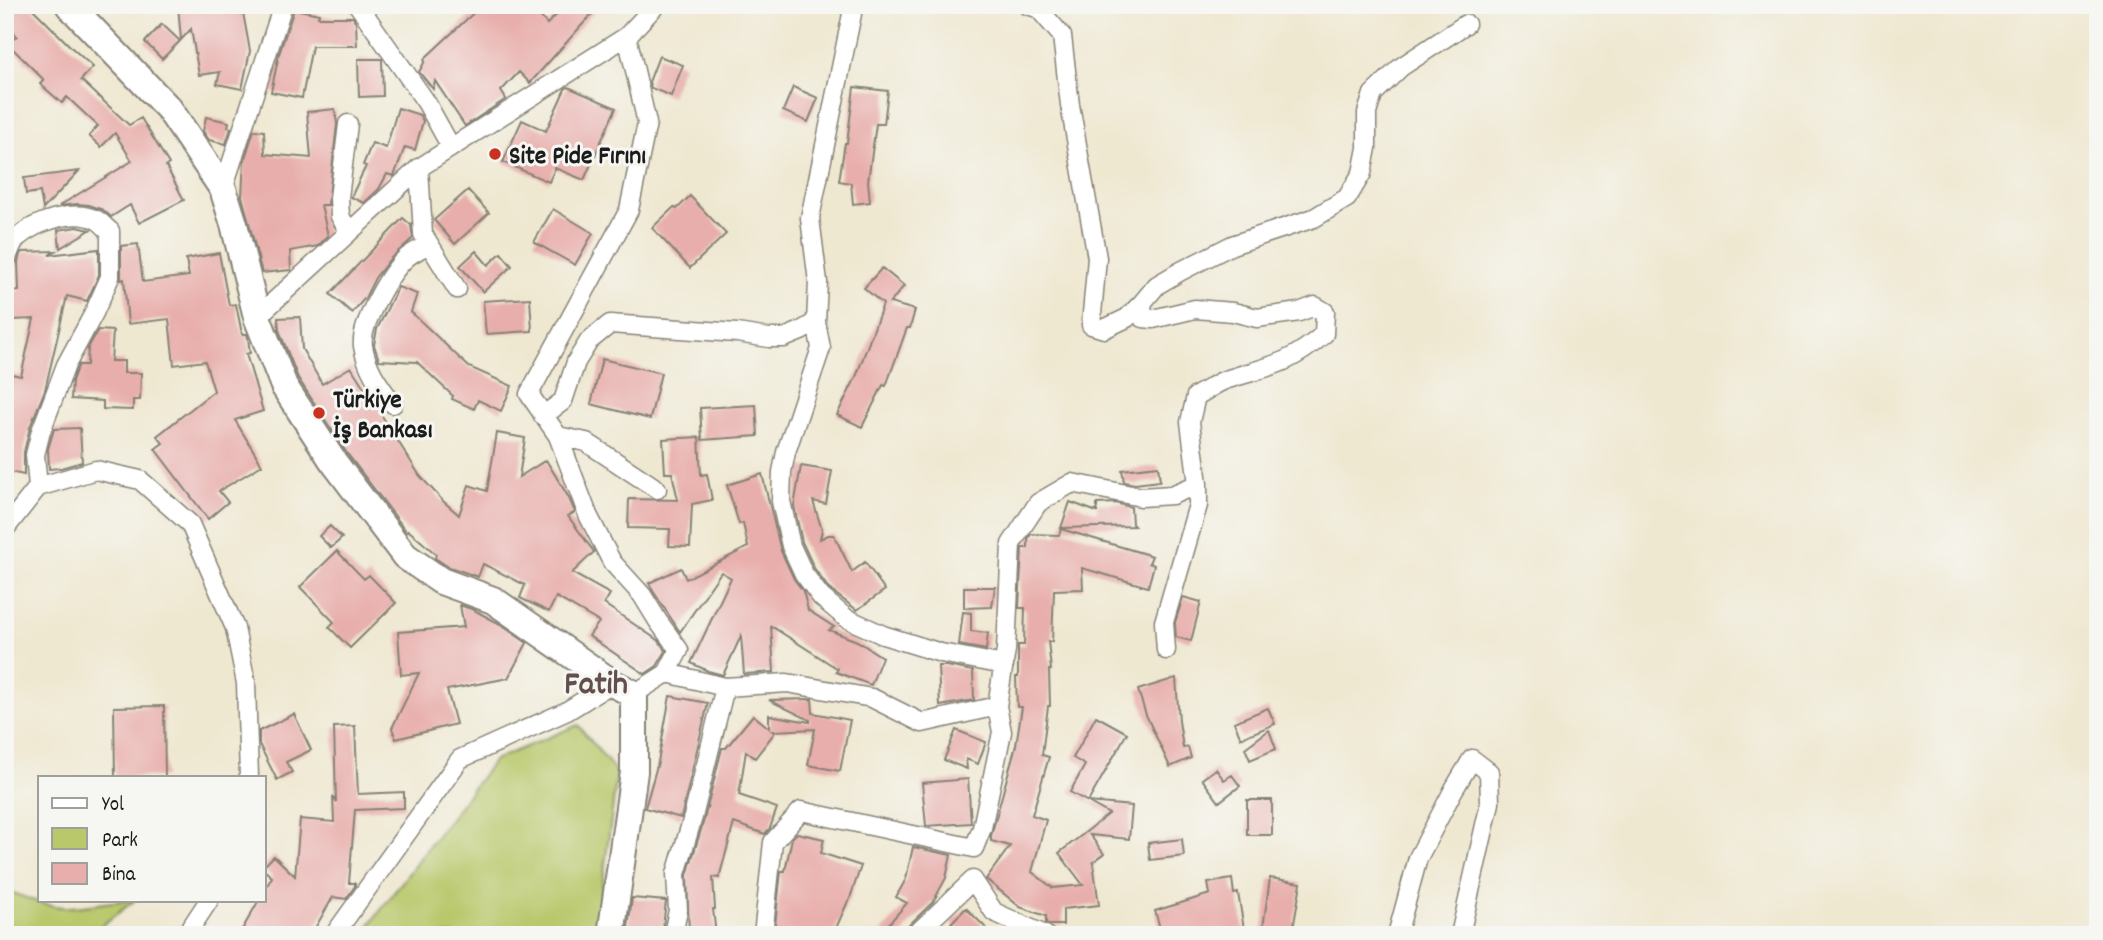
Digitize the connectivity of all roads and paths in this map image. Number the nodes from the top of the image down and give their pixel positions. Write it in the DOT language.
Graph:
graph roads {
  1 [pos="69,5"];
  2 [pos="282,5"];
  3 [pos="358,5"];
  4 [pos="656,5"];
  5 [pos="849,5"];
  6 [pos="1027,5"];
  7 [pos="1465,24"];
  8 [pos="627,36"];
  9 [pos="348,124"];
  10 [pos="452,147"];
  11 [pos="419,168"];
  12 [pos="223,189"];
  13 [pos="349,232"];
  14 [pos="428,244"];
  15 [pos="5,264"];
  16 [pos="457,289"];
  17 [pos="1142,303"];
  18 [pos="257,317"];
  19 [pos="816,322"];
  20 [pos="393,404"];
  21 [pos="543,416"];
  22 [pos="558,436"];
  23 [pos="1198,484"];
  24 [pos="38,488"];
  25 [pos="657,489"];
  26 [pos="5,529"];
  27 [pos="1166,650"];
  28 [pos="1004,665"];
  29 [pos="667,673"];
  30 [pos="725,687"];
  31 [pos="623,689"];
  32 [pos="997,706"];
  33 [pos="249,776"];
  34 [pos="974,848"];
  35 [pos="973,880"];
  36 [pos="208,902"];
  37 [pos="186,935"];
  38 [pos="334,935"];
  39 [pos="611,935"];
  40 [pos="673,935"];
  41 [pos="763,935"];
  42 [pos="915,935"];
  43 [pos="1045,935"];
  44 [pos="1397,935"];
  45 [pos="1461,935"];
  1 -- 12 [label="main road"];
  2 -- 12 [label="street"];
  3 -- 10 [label="street"];
  4 -- 8 [label="street"];
  5 -- 19 [label="street"];
  6 -- 17 [label="street"];
  7 -- 17 [label="street"];
  8 -- 10 [label="street"];
  8 -- 21 [label="street"];
  9 -- 13 [label="street"];
  10 -- 11 [label="street"];
  11 -- 13 [label="street"];
  11 -- 14 [label="street"];
  12 -- 18 [label="main road"];
  13 -- 18 [label="street"];
  14 -- 16 [label="street"];
  14 -- 20 [label="street"];
  15 -- 24 [label="street"];
  17 -- 23 [label="street"];
  18 -- 31 [label="main road"];
  19 -- 21 [label="street"];
  19 -- 28 [label="street"];
  21 -- 22 [label="street"];
  22 -- 25 [label="street"];
  22 -- 29 [label="street"];
  23 -- 27 [label="street"];
  23 -- 28 [label="street"];
  24 -- 26 [label="street"];
  24 -- 33 [label="street"];
  28 -- 32 [label="street"];
  29 -- 30 [label="street"];
  29 -- 31 [label="street"];
  30 -- 32 [label="street"];
  30 -- 40 [label="street"];
  31 -- 38 [label="street"];
  31 -- 39 [label="main road"];
  32 -- 34 [label="street"];
  34 -- 35 [label="street"];
  34 -- 41 [label="street"];
  35 -- 42 [label="street"];
  35 -- 43 [label="street"];
  36 -- 37 [label="street"];
  44 -- 45 [label="street"];
}
